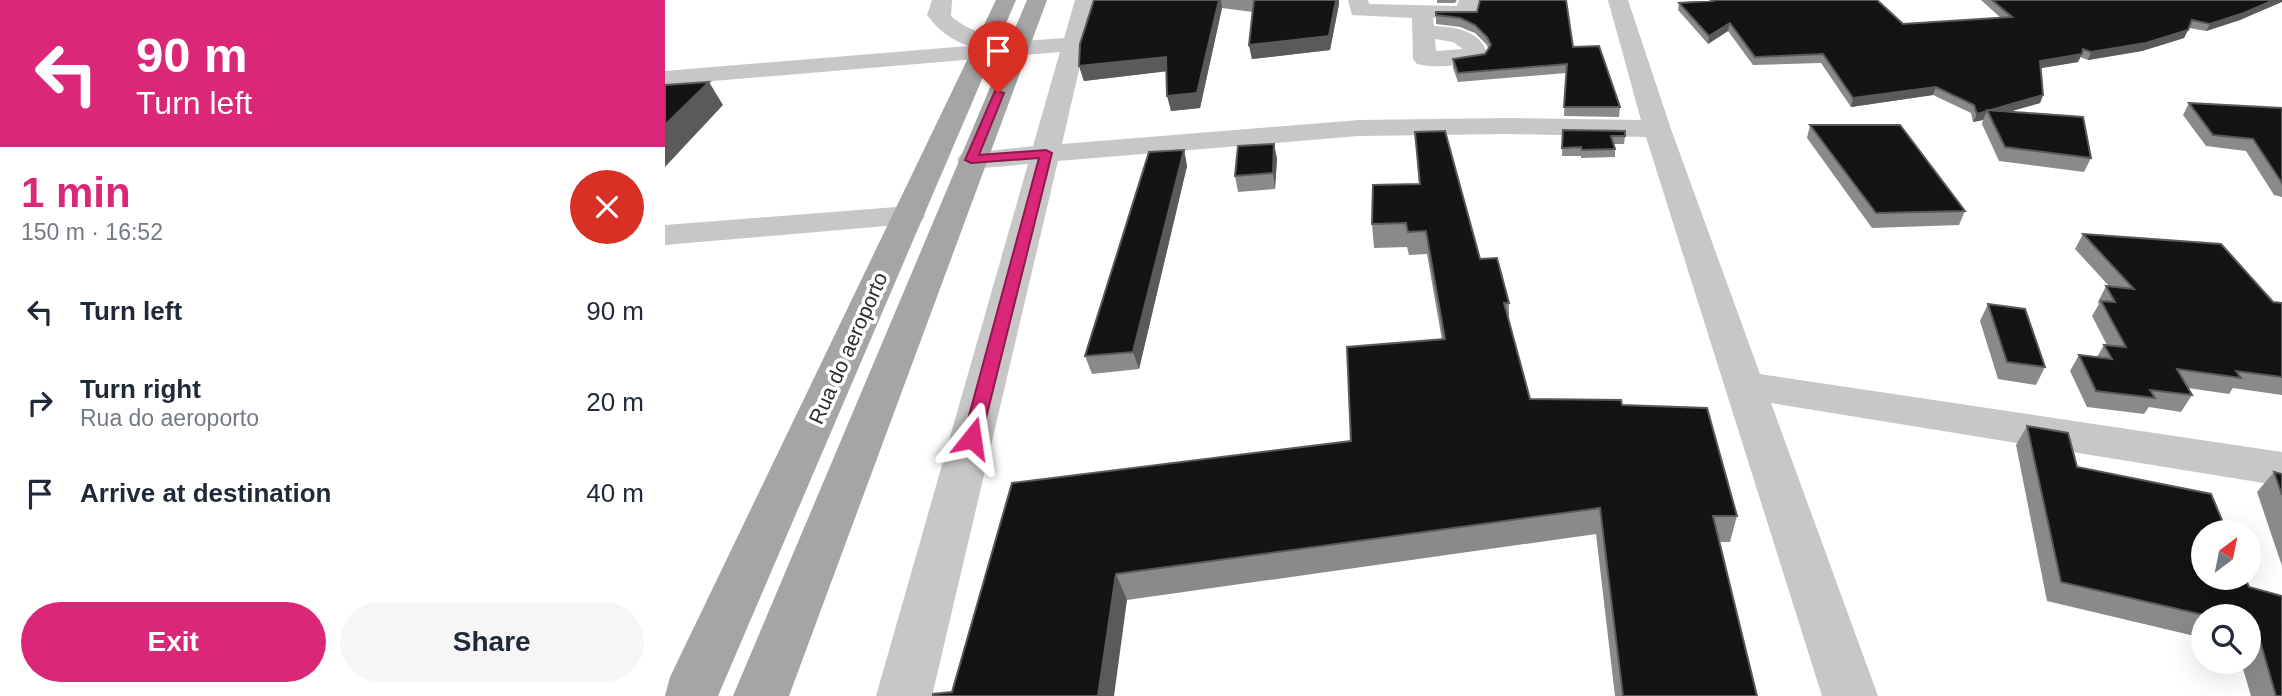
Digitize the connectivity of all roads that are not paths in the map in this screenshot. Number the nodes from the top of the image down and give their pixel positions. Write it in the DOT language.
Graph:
graph roads {
  1 [pos="942,0"];
  2 [pos="1006,0"];
  3 [pos="1037,0"];
  4 [pos="1085,0"];
  5 [pos="1358,0"];
  6 [pos="1469,0"];
  7 [pos="1618,0"];
  8 [pos="1074,44"];
  9 [pos="990,54"];
  10 [pos="665,78"];
  11 [pos="665,97"];
  12 [pos="1657,129"];
  13 [pos="1046,153"];
  14 [pos="971,160"];
  15 [pos="909,216"];
  16 [pos="665,234"];
  17 [pos="1745,385"];
  18 [pos="2282,469"];
  19 [pos="690,696"];
  20 [pos="761,696"];
  21 [pos="904,696"];
  22 [pos="1850,696"];
  1 -- 9 [label="street"];
  2 -- 9 [label="main road, Rua do aeroporto"];
  3 -- 9 [label="main road, Rua do aeroporto"];
  4 -- 8 [label="street"];
  5 -- 6 [label="street"];
  7 -- 12 [label="street"];
  8 -- 9 [label="street"];
  8 -- 13 [label="street"];
  9 -- 10 [label="street"];
  9 -- 11 [label="street"];
  9 -- 14 [label="main road, Rua do aeroporto"];
  9 -- 15 [label="main road, Rua do aeroporto"];
  12 -- 13 [label="street"];
  12 -- 17 [label="street"];
  13 -- 14 [label="street"];
  13 -- 21 [label="street"];
  14 -- 20 [label="main road, Rua do aeroporto"];
  15 -- 16 [label="street"];
  15 -- 19 [label="main road, Rua do aeroporto"];
  17 -- 18 [label="street"];
  17 -- 22 [label="street"];
}
